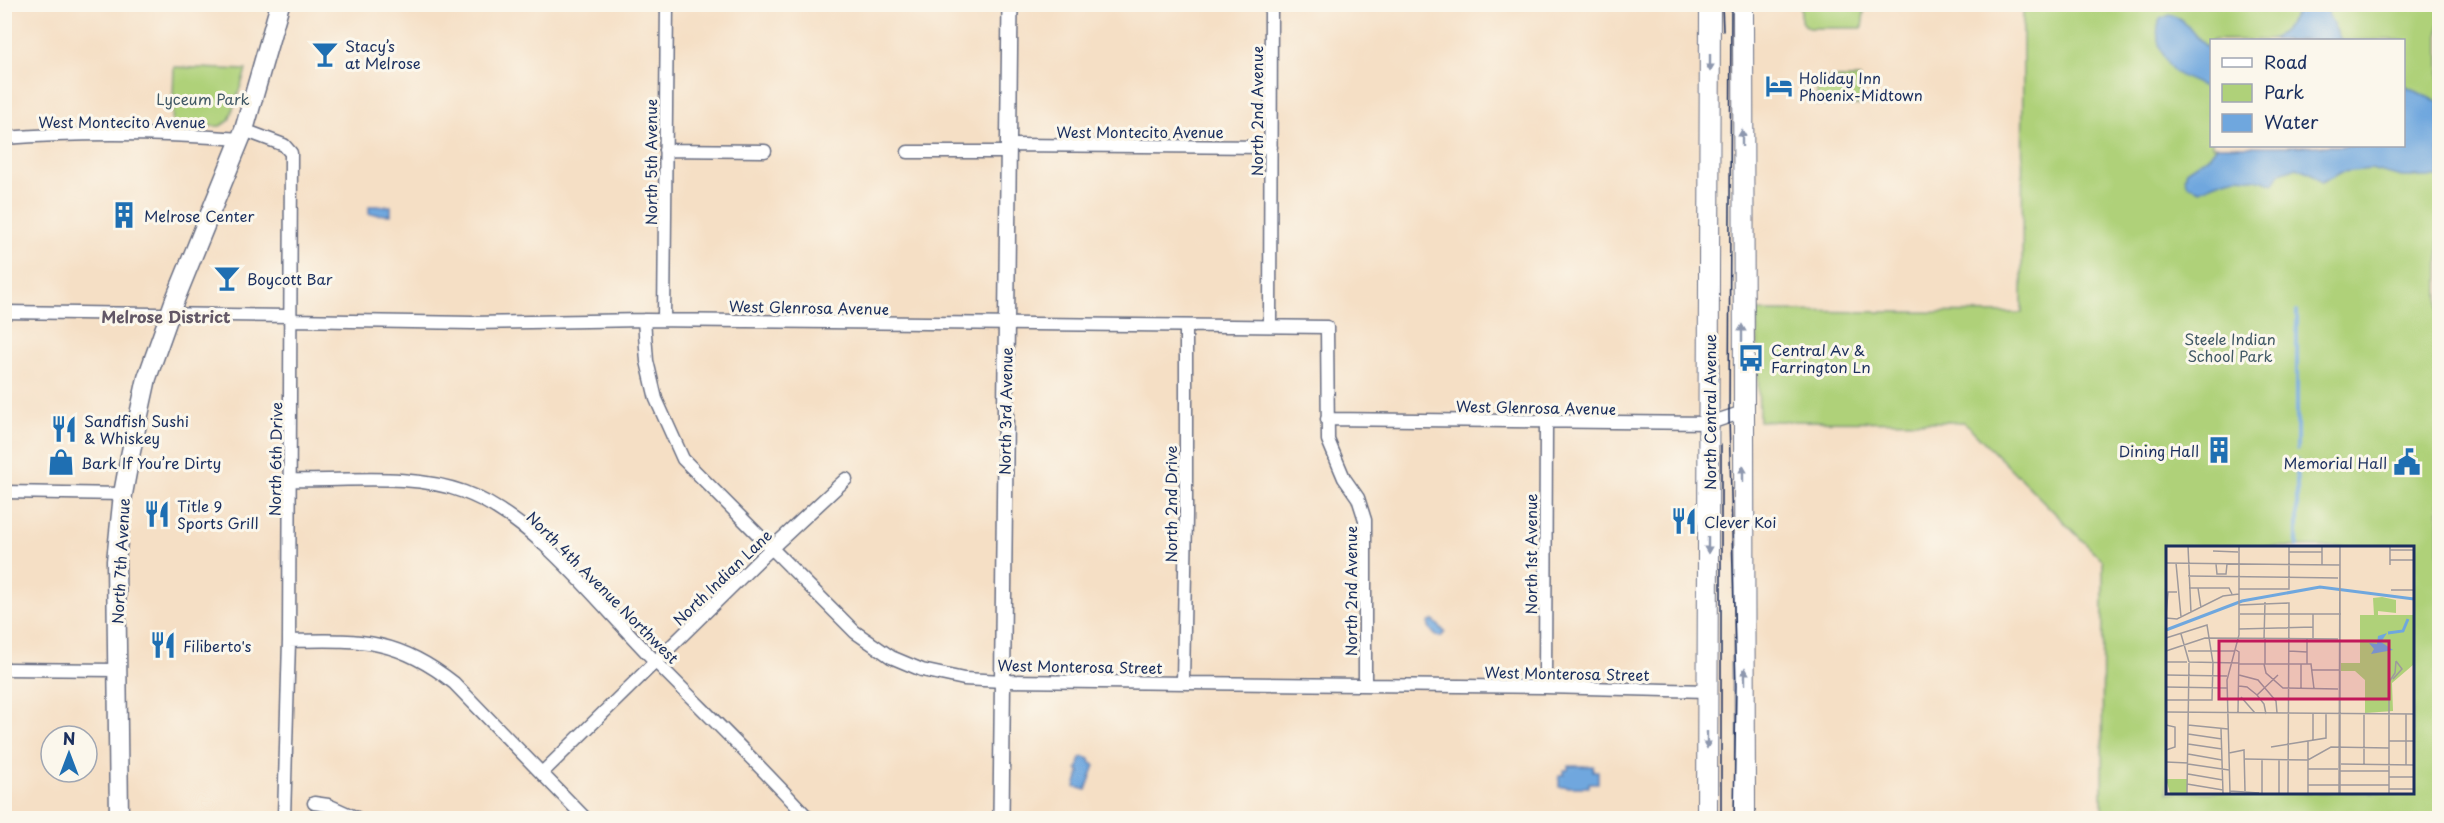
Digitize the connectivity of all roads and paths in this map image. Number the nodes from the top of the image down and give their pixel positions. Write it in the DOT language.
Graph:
graph roads {
  1 [pos="279,4"];
  2 [pos="667,4"];
  3 [pos="1010,4"];
  4 [pos="1271,4"];
  5 [pos="1710,4"];
  6 [pos="1743,4"];
  7 [pos="242,134"];
  8 [pos="4,138"];
  9 [pos="1271,147"];
  10 [pos="1009,149"];
  11 [pos="665,150"];
  12 [pos="765,151"];
  13 [pos="908,152"];
  14 [pos="4,312"];
  15 [pos="170,314"];
  16 [pos="291,318"];
  17 [pos="644,320"];
  18 [pos="664,320"];
  19 [pos="1006,325"];
  20 [pos="1186,326"];
  21 [pos="1270,326"];
  22 [pos="1327,327"];
  23 [pos="1743,412"];
  24 [pos="1327,419"];
  25 [pos="1546,421"];
  26 [pos="1710,423"];
  27 [pos="846,479"];
  28 [pos="289,480"];
  29 [pos="4,492"];
  30 [pos="123,494"];
  31 [pos="772,548"];
  32 [pos="289,641"];
  33 [pos="656,663"];
  34 [pos="4,669"];
  35 [pos="117,670"];
  36 [pos="1003,681"];
  37 [pos="1183,682"];
  38 [pos="1365,685"];
  39 [pos="1545,687"];
  40 [pos="1707,692"];
  41 [pos="542,773"];
  42 [pos="314,803"];
  43 [pos="120,819"];
  44 [pos="284,819"];
  45 [pos="357,819"];
  46 [pos="585,819"];
  47 [pos="808,819"];
  48 [pos="1002,819"];
  49 [pos="1707,819"];
  50 [pos="1745,819"];
  1 -- 7 [label="main road, North 7th Avenue"];
  2 -- 11 [label="street, North 5th Avenue"];
  3 -- 10 [label="street, North 3rd Avenue"];
  4 -- 9 [label="street, North 2nd Avenue"];
  5 -- 26 [label="main road, North Central Avenue, one-way"];
  23 -- 6 [label="main road, one-way"];
  7 -- 8 [label="street, West Montecito Avenue"];
  7 -- 15 [label="main road, North 7th Avenue"];
  7 -- 16 [label="street, North 6th Drive"];
  9 -- 10 [label="street, West Montecito Avenue"];
  9 -- 21 [label="street, North 2nd Avenue"];
  10 -- 13 [label="street, West Montecito Avenue"];
  10 -- 19 [label="street, North 3rd Avenue"];
  11 -- 12 [label="street"];
  11 -- 18 [label="street, North 5th Avenue"];
  14 -- 15 [label="street, West Glenrosa Avenue"];
  15 -- 16 [label="street, West Glenrosa Avenue"];
  15 -- 30 [label="main road, North 7th Avenue"];
  16 -- 17 [label="street, West Glenrosa Avenue"];
  16 -- 28 [label="street, North 6th Drive"];
  17 -- 18 [label="street, West Glenrosa Avenue"];
  17 -- 31 [label="street, West Monterosa Street"];
  18 -- 19 [label="street, West Glenrosa Avenue"];
  19 -- 20 [label="street, West Glenrosa Avenue"];
  19 -- 36 [label="street, North 3rd Avenue"];
  20 -- 21 [label="street, West Glenrosa Avenue"];
  20 -- 37 [label="street, North 2nd Drive"];
  21 -- 22 [label="street, West Glenrosa Avenue"];
  22 -- 24 [label="street, North 2nd Avenue"];
  23 -- 26 [label="street, West Glenrosa Avenue"];
  50 -- 23 [label="main road, one-way"];
  24 -- 25 [label="street, West Glenrosa Avenue"];
  24 -- 38 [label="street, North 2nd Avenue"];
  25 -- 26 [label="street, West Glenrosa Avenue"];
  25 -- 39 [label="street, North 1st Avenue"];
  26 -- 40 [label="main road, North Central Avenue, one-way"];
  27 -- 31 [label="street, North Indian Lane"];
  28 -- 32 [label="street, North 6th Drive"];
  28 -- 33 [label="street, North 4th Avenue Northwest"];
  29 -- 30 [label="street"];
  30 -- 35 [label="main road, North 7th Avenue"];
  31 -- 33 [label="street, North Indian Lane"];
  31 -- 36 [label="street, West Monterosa Street"];
  32 -- 41 [label="street"];
  32 -- 44 [label="street, North 6th Drive"];
  33 -- 41 [label="street, North Indian Lane"];
  33 -- 47 [label="street, North 4th Avenue Northwest"];
  34 -- 35 [label="street"];
  35 -- 43 [label="main road, North 7th Avenue"];
  36 -- 37 [label="street, West Monterosa Street"];
  36 -- 48 [label="street, North 3rd Avenue"];
  37 -- 38 [label="street, West Monterosa Street"];
  38 -- 39 [label="street, West Monterosa Street"];
  39 -- 40 [label="street, West Monterosa Street"];
  40 -- 49 [label="main road, North Central Avenue, one-way"];
  41 -- 46 [label="street"];
  42 -- 45 [label="street"];
}
